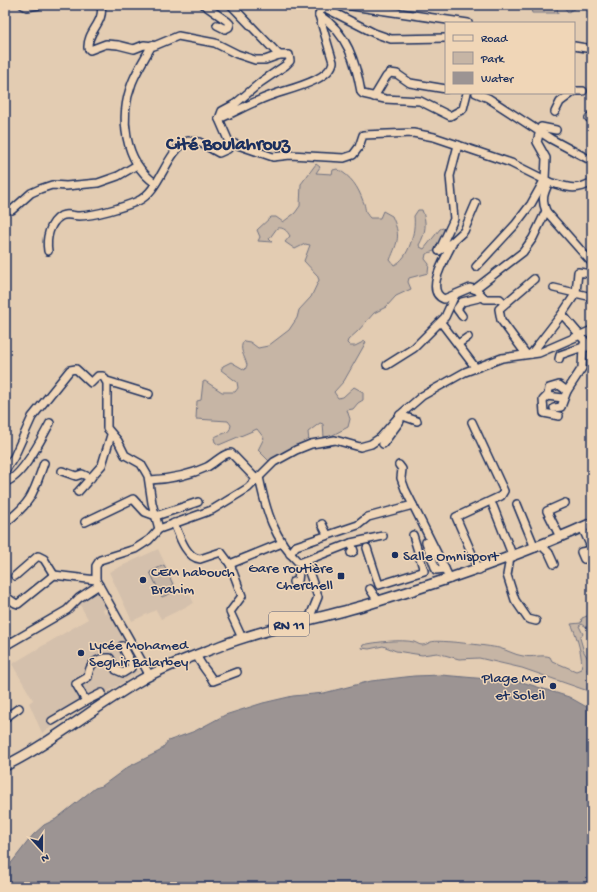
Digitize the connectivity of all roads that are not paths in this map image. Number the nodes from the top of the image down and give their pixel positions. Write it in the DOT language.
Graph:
graph roads {
  1 [pos="23,5"];
  2 [pos="39,5"];
  3 [pos="101,5"];
  4 [pos="204,5"];
  5 [pos="231,5"];
  6 [pos="347,5"];
  7 [pos="384,8"];
  8 [pos="319,15"];
  9 [pos="462,22"];
  10 [pos="217,25"];
  11 [pos="445,38"];
  12 [pos="152,45"];
  13 [pos="575,46"];
  14 [pos="592,49"];
  15 [pos="279,55"];
  16 [pos="445,89"];
  17 [pos="575,91"];
  18 [pos="583,91"];
  19 [pos="467,94"];
  20 [pos="478,94"];
  21 [pos="571,94"];
  22 [pos="374,97"];
  23 [pos="555,112"];
  24 [pos="219,119"];
  25 [pos="556,130"];
  26 [pos="540,132"];
  27 [pos="229,142"];
  28 [pos="458,145"];
  29 [pos="592,161"];
  30 [pos="137,164"];
  31 [pos="547,180"];
  32 [pos="592,182"];
  33 [pos="155,183"];
  34 [pos="476,203"];
  35 [pos="12,210"];
  36 [pos="546,211"];
  37 [pos="452,242"];
  38 [pos="48,251"];
  39 [pos="592,263"];
  40 [pos="476,267"];
  41 [pos="592,274"];
  42 [pos="534,279"];
  43 [pos="554,288"];
  44 [pos="475,289"];
  45 [pos="576,293"];
  46 [pos="455,295"];
  47 [pos="592,297"];
  48 [pos="483,298"];
  49 [pos="504,303"];
  50 [pos="562,314"];
  51 [pos="462,316"];
  52 [pos="443,325"];
  53 [pos="591,331"];
  54 [pos="468,337"];
  55 [pos="458,344"];
  56 [pos="586,344"];
  57 [pos="529,354"];
  58 [pos="559,359"];
  59 [pos="387,365"];
  60 [pos="474,367"];
  61 [pos="107,381"];
  62 [pos="149,394"];
  63 [pos="548,394"];
  64 [pos="565,394"];
  65 [pos="554,408"];
  66 [pos="400,415"];
  67 [pos="559,416"];
  68 [pos="417,421"];
  69 [pos="472,422"];
  70 [pos="50,423"];
  71 [pos="111,435"];
  72 [pos="383,444"];
  73 [pos="44,463"];
  74 [pos="399,465"];
  75 [pos="5,471"];
  76 [pos="62,471"];
  77 [pos="91,478"];
  78 [pos="258,479"];
  79 [pos="150,480"];
  80 [pos="5,482"];
  81 [pos="78,492"];
  82 [pos="198,502"];
  83 [pos="565,503"];
  84 [pos="517,504"];
  85 [pos="413,505"];
  86 [pos="493,506"];
  87 [pos="156,516"];
  88 [pos="85,522"];
  89 [pos="5,523"];
  90 [pos="174,523"];
  91 [pos="592,523"];
  92 [pos="322,524"];
  93 [pos="582,527"];
  94 [pos="159,529"];
  95 [pos="327,534"];
  96 [pos="413,535"];
  97 [pos="383,536"];
  98 [pos="560,537"];
  99 [pos="426,542"];
  100 [pos="282,543"];
  101 [pos="351,543"];
  102 [pos="538,546"];
  103 [pos="367,548"];
  104 [pos="590,550"];
  105 [pos="351,553"];
  106 [pos="290,554"];
  107 [pos="511,558"];
  108 [pos="230,564"];
  109 [pos="304,564"];
  110 [pos="554,564"];
  111 [pos="445,569"];
  112 [pos="479,570"];
  113 [pos="54,575"];
  114 [pos="15,576"];
  115 [pos="450,579"];
  116 [pos="293,582"];
  117 [pos="98,583"];
  118 [pos="379,585"];
  119 [pos="370,588"];
  120 [pos="5,596"];
  121 [pos="377,599"];
  122 [pos="309,619"];
  123 [pos="536,621"];
  124 [pos="242,638"];
  125 [pos="5,646"];
  126 [pos="122,646"];
  127 [pos="197,656"];
  128 [pos="140,660"];
  129 [pos="132,664"];
  130 [pos="237,672"];
  131 [pos="150,676"];
  132 [pos="102,693"];
  133 [pos="86,701"];
  134 [pos="19,708"];
  135 [pos="5,718"];
  136 [pos="52,721"];
  137 [pos="5,766"];
  1 -- 2 [label="street"];
  3 -- 12 [label="street"];
  4 -- 10 [label="street"];
  5 -- 15 [label="street"];
  6 -- 7 [label="street"];
  7 -- 9 [label="street"];
  8 -- 11 [label="street"];
  8 -- 22 [label="street"];
  8 -- 24 [label="street"];
  12 -- 15 [label="street"];
  12 -- 30 [label="street"];
  13 -- 14 [label="street"];
  15 -- 24 [label="street"];
  16 -- 22 [label="street"];
  17 -- 18 [label="street"];
  19 -- 22 [label="street"];
  20 -- 26 [label="street"];
  21 -- 23 [label="street"];
  24 -- 27 [label="street"];
  25 -- 26 [label="street"];
  26 -- 29 [label="street"];
  26 -- 31 [label="street"];
  27 -- 28 [label="street"];
  27 -- 33 [label="street"];
  28 -- 31 [label="street"];
  28 -- 37 [label="street"];
  30 -- 33 [label="street"];
  30 -- 35 [label="street"];
  31 -- 32 [label="street"];
  31 -- 36 [label="street"];
  31 -- 40 [label="street"];
  33 -- 38 [label="street"];
  34 -- 37 [label="street"];
  36 -- 39 [label="street"];
  36 -- 44 [label="street"];
  37 -- 46 [label="street"];
  41 -- 45 [label="street"];
  42 -- 49 [label="street"];
  43 -- 45 [label="street"];
  44 -- 46 [label="street"];
  44 -- 48 [label="street"];
  45 -- 47 [label="street"];
  45 -- 50 [label="street"];
  46 -- 59 [label="street"];
  48 -- 49 [label="street"];
  48 -- 51 [label="street"];
  49 -- 57 [label="street"];
  50 -- 56 [label="street"];
  50 -- 57 [label="street"];
  52 -- 55 [label="street"];
  53 -- 56 [label="street"];
  54 -- 55 [label="street"];
  55 -- 60 [label="street"];
  56 -- 57 [label="street"];
  56 -- 58 [label="street"];
  56 -- 64 [label="street"];
  57 -- 60 [label="street"];
  60 -- 66 [label="street"];
  61 -- 62 [label="street"];
  61 -- 71 [label="street"];
  61 -- 75 [label="street"];
  63 -- 64 [label="street"];
  63 -- 64 [label="street"];
  63 -- 67 [label="street"];
  64 -- 65 [label="street"];
  66 -- 68 [label="street"];
  66 -- 72 [label="street"];
  66 -- 78 [label="street"];
  69 -- 112 [label="street"];
  70 -- 80 [label="street"];
  71 -- 77 [label="street"];
  71 -- 79 [label="street"];
  73 -- 89 [label="street"];
  74 -- 85 [label="street"];
  76 -- 77 [label="street"];
  77 -- 81 [label="street"];
  78 -- 79 [label="street"];
  78 -- 90 [label="street"];
  78 -- 100 [label="street"];
  79 -- 87 [label="street"];
  82 -- 87 [label="street"];
  83 -- 98 [label="street"];
  84 -- 102 [label="street"];
  85 -- 95 [label="street"];
  85 -- 111 [label="street"];
  86 -- 107 [label="street"];
  87 -- 88 [label="street"];
  87 -- 94 [label="street"];
  90 -- 94 [label="street"];
  90 -- 108 [label="street"];
  91 -- 93 [label="main road, RN 11"];
  92 -- 95 [label="street"];
  93 -- 98 [label="main road, RN 11"];
  93 -- 104 [label="street"];
  94 -- 117 [label="street"];
  95 -- 106 [label="street"];
  96 -- 118 [label="street"];
  97 -- 101 [label="street"];
  98 -- 102 [label="main road, RN 11"];
  99 -- 111 [label="street"];
  100 -- 106 [label="street"];
  100 -- 108 [label="street"];
  101 -- 105 [label="street"];
  101 -- 109 [label="street"];
  102 -- 107 [label="main road, RN 11"];
  102 -- 110 [label="street"];
  103 -- 118 [label="street"];
  106 -- 109 [label="street"];
  107 -- 112 [label="main road, RN 11"];
  107 -- 123 [label="street"];
  108 -- 124 [label="street"];
  109 -- 116 [label="street"];
  109 -- 122 [label="street"];
  111 -- 115 [label="street"];
  112 -- 115 [label="main road, RN 11"];
  113 -- 114 [label="street"];
  113 -- 117 [label="street"];
  113 -- 120 [label="street"];
  115 -- 121 [label="main road, RN 11"];
  117 -- 125 [label="street"];
  117 -- 128 [label="street"];
  118 -- 121 [label="street"];
  119 -- 121 [label="street"];
  121 -- 122 [label="main road, RN 11"];
  122 -- 124 [label="main road, RN 11"];
  124 -- 127 [label="main road, RN 11"];
  126 -- 129 [label="street"];
  127 -- 130 [label="street"];
  127 -- 131 [label="main road, RN 11"];
  128 -- 129 [label="street"];
  128 -- 131 [label="street"];
  129 -- 133 [label="street"];
  131 -- 137 [label="main road, RN 11"];
  132 -- 133 [label="street"];
  133 -- 136 [label="street"];
  134 -- 135 [label="street"];
}
